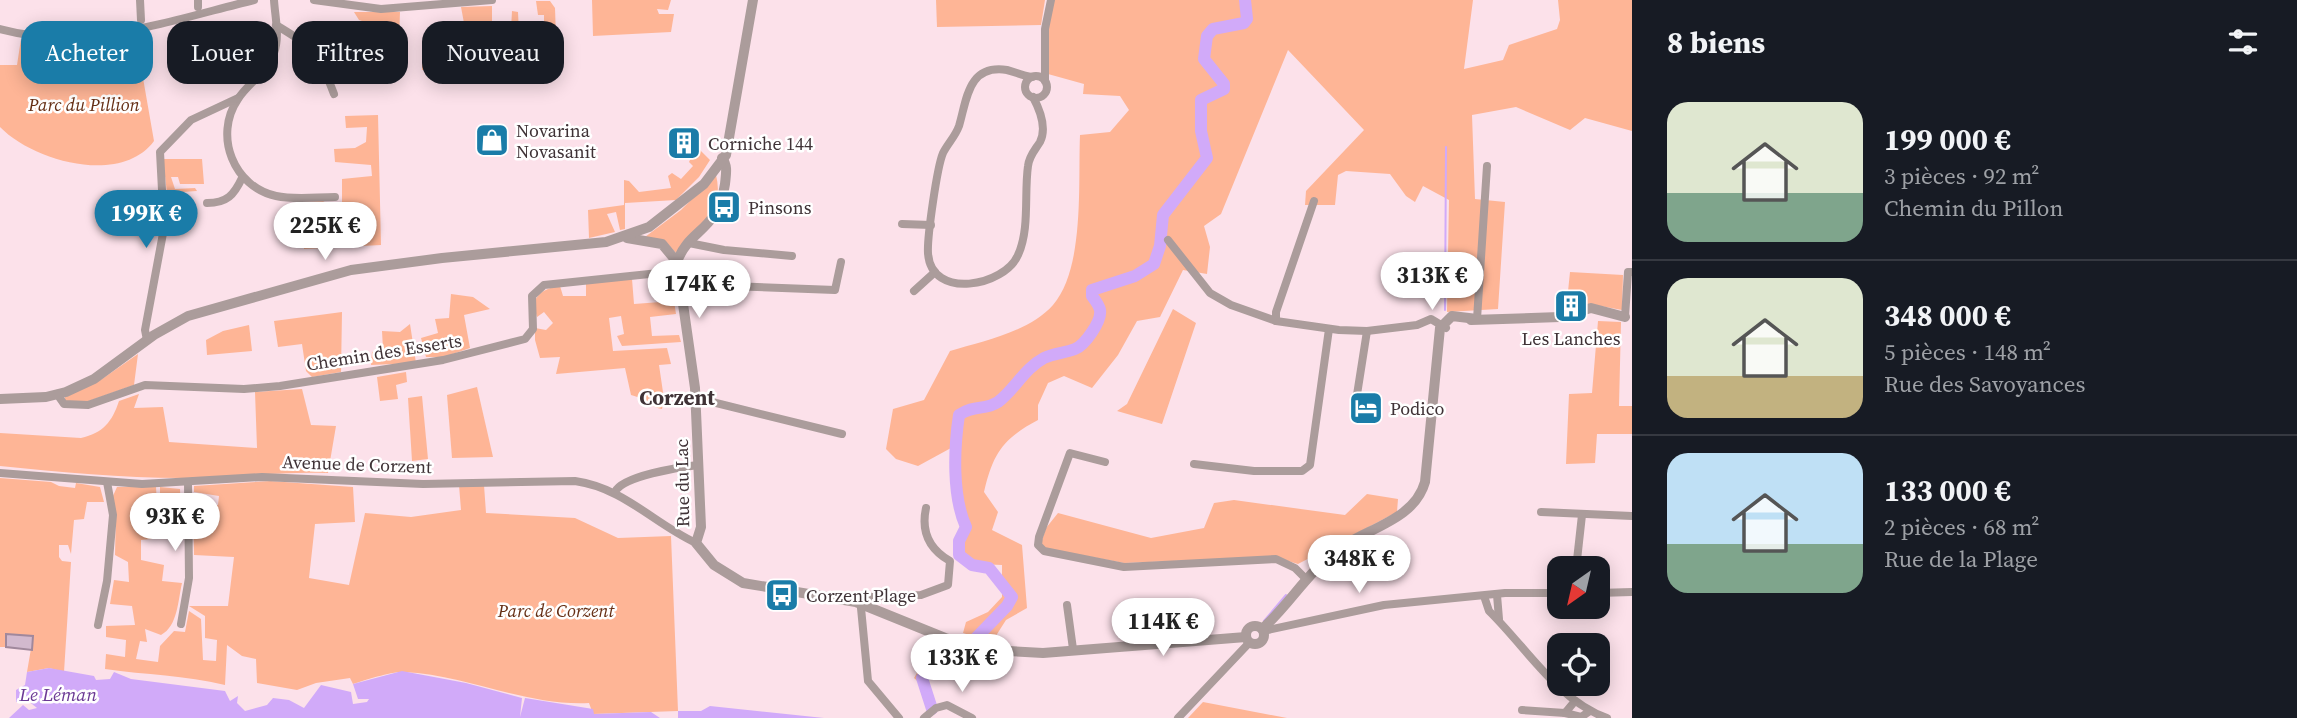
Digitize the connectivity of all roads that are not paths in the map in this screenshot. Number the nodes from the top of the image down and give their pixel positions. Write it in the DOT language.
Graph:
graph roads {
  1 [pos="140,0"];
  2 [pos="254,0"];
  3 [pos="274,0"];
  4 [pos="314,0"];
  5 [pos="492,0"];
  6 [pos="1051,0"];
  7 [pos="750,4"];
  8 [pos="141,20"];
  9 [pos="276,21"];
  10 [pos="0,29"];
  11 [pos="1044,68"];
  12 [pos="1017,74"];
  13 [pos="1034,77"];
  14 [pos="1045,81"];
  15 [pos="252,84"];
  16 [pos="330,84"];
  17 [pos="1025,86"];
  18 [pos="334,94"];
  19 [pos="1043,95"];
  20 [pos="1033,97"];
  21 [pos="238,98"];
  22 [pos="215,108"];
  23 [pos="1039,109"];
  24 [pos="230,119"];
  25 [pos="720,163"];
  26 [pos="1487,166"];
  27 [pos="242,178"];
  28 [pos="335,197"];
  29 [pos="1314,201"];
  30 [pos="207,203"];
  31 [pos="902,224"];
  32 [pos="931,225"];
  33 [pos="623,238"];
  34 [pos="1168,240"];
  35 [pos="689,243"];
  36 [pos="792,256"];
  37 [pos="841,262"];
  38 [pos="677,266"];
  39 [pos="935,272"];
  40 [pos="1632,272"];
  41 [pos="680,291"];
  42 [pos="914,291"];
  43 [pos="1628,318"];
  44 [pos="1477,319"];
  45 [pos="1276,321"];
  46 [pos="1444,326"];
  47 [pos="1329,329"];
  48 [pos="1367,331"];
  49 [pos="147,340"];
  50 [pos="57,394"];
  51 [pos="696,398"];
  52 [pos="0,399"];
  53 [pos="1356,401"];
  54 [pos="842,433"];
  55 [pos="1105,462"];
  56 [pos="1194,464"];
  57 [pos="698,465"];
  58 [pos="0,472"];
  59 [pos="107,482"];
  60 [pos="188,483"];
  61 [pos="615,492"];
  62 [pos="926,508"];
  63 [pos="1541,512"];
  64 [pos="1582,515"];
  65 [pos="1632,516"];
  66 [pos="696,543"];
  67 [pos="1577,556"];
  68 [pos="1307,580"];
  69 [pos="1632,592"];
  70 [pos="1547,593"];
  71 [pos="1610,593"];
  72 [pos="1497,597"];
  73 [pos="1485,599"];
  74 [pos="862,603"];
  75 [pos="1067,605"];
  76 [pos="1501,621"];
  77 [pos="181,624"];
  78 [pos="98,625"];
  79 [pos="1263,630"];
  80 [pos="1248,640"];
  81 [pos="1073,648"];
  82 [pos="1575,701"];
  83 [pos="1522,710"];
  84 [pos="1590,711"];
  85 [pos="1565,713"];
  86 [pos="899,718"];
  87 [pos="924,718"];
  88 [pos="972,718"];
  89 [pos="1178,718"];
  90 [pos="1608,718"];
  1 -- 8 [label="street"];
  2 -- 10 [label="street"];
  3 -- 9 [label="street"];
  4 -- 5 [label="street"];
  6 -- 11 [label="street"];
  7 -- 25 [label="street"];
  11 -- 13 [label="street"];
  11 -- 14 [label="street"];
  12 -- 13 [label="street"];
  12 -- 17 [label="street"];
  12 -- 32 [label="street"];
  13 -- 14 [label="street"];
  13 -- 17 [label="street"];
  14 -- 19 [label="street"];
  15 -- 21 [label="street"];
  16 -- 18 [label="street"];
  17 -- 20 [label="street"];
  19 -- 20 [label="street"];
  19 -- 23 [label="street"];
  20 -- 23 [label="street"];
  21 -- 22 [label="street"];
  21 -- 24 [label="street"];
  22 -- 24 [label="street"];
  22 -- 49 [label="street"];
  23 -- 39 [label="street"];
  24 -- 27 [label="street"];
  25 -- 33 [label="street"];
  25 -- 35 [label="street"];
  26 -- 44 [label="street"];
  27 -- 28 [label="street"];
  27 -- 30 [label="street"];
  29 -- 45 [label="street"];
  31 -- 32 [label="street"];
  32 -- 39 [label="street"];
  33 -- 38 [label="street"];
  33 -- 49 [label="street"];
  34 -- 45 [label="street"];
  35 -- 36 [label="street"];
  35 -- 38 [label="street"];
  37 -- 41 [label="street"];
  38 -- 41 [label="street, Rue du Lac"];
  38 -- 50 [label="street, Chemin des Esserts"];
  39 -- 42 [label="street"];
  40 -- 43 [label="street"];
  41 -- 51 [label="street, Rue du Lac"];
  43 -- 44 [label="street"];
  44 -- 46 [label="street"];
  45 -- 47 [label="street"];
  46 -- 48 [label="street"];
  46 -- 68 [label="street"];
  47 -- 48 [label="street"];
  47 -- 56 [label="street"];
  48 -- 53 [label="street"];
  49 -- 50 [label="street"];
  50 -- 52 [label="street"];
  51 -- 54 [label="street"];
  51 -- 57 [label="street, Rue du Lac"];
  55 -- 68 [label="street"];
  57 -- 61 [label="street"];
  57 -- 66 [label="street, Rue du Lac"];
  58 -- 59 [label="street, Avenue de Corzent"];
  59 -- 60 [label="street, Avenue de Corzent"];
  59 -- 78 [label="street"];
  60 -- 61 [label="street, Avenue de Corzent"];
  60 -- 77 [label="street"];
  61 -- 66 [label="street, Avenue de Corzent"];
  62 -- 74 [label="street"];
  63 -- 64 [label="street"];
  64 -- 65 [label="street"];
  64 -- 67 [label="street"];
  66 -- 74 [label="street, Rue du Lac"];
  68 -- 79 [label="street"];
  69 -- 71 [label="street"];
  70 -- 72 [label="street"];
  72 -- 73 [label="street"];
  72 -- 76 [label="street"];
  73 -- 76 [label="street"];
  73 -- 79 [label="street"];
  74 -- 81 [label="street, Rue du Lac"];
  74 -- 86 [label="street"];
  75 -- 81 [label="street"];
  76 -- 82 [label="street"];
  79 -- 80 [label="street"];
  80 -- 81 [label="street, Rue du Lac"];
  80 -- 89 [label="street"];
  82 -- 84 [label="street"];
  82 -- 85 [label="street"];
  83 -- 85 [label="street"];
  84 -- 85 [label="street"];
  84 -- 90 [label="street"];
  87 -- 88 [label="street"];
}
